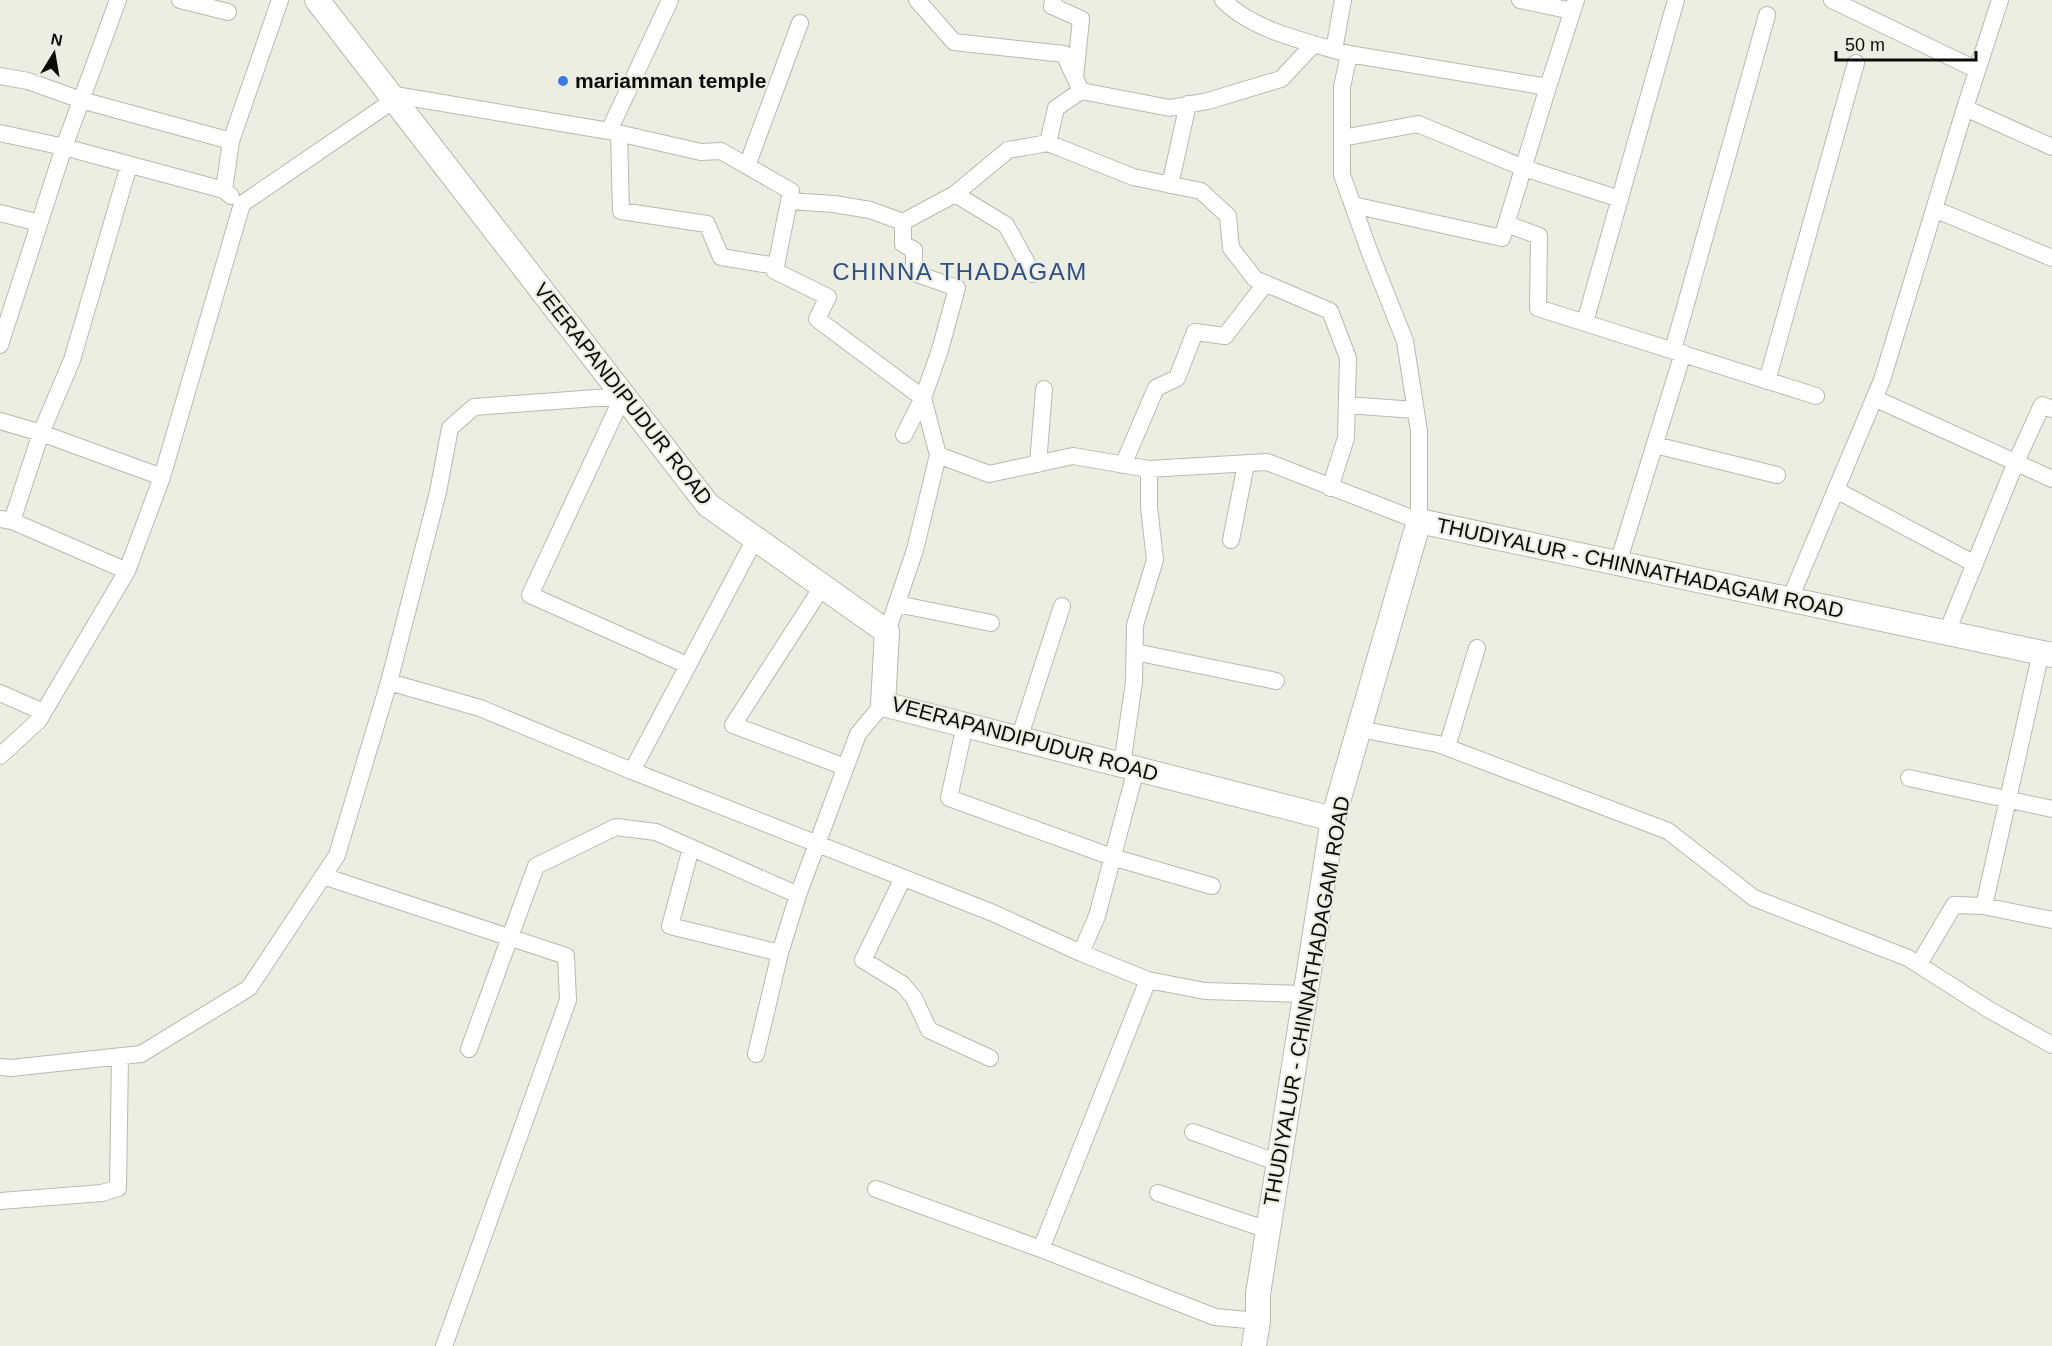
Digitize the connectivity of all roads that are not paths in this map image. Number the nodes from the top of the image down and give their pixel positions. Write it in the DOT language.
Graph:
graph roads {
  1 [pos="118,0"];
  2 [pos="180,0"];
  3 [pos="280,0"];
  4 [pos="317,0"];
  5 [pos="670,0"];
  6 [pos="917,0"];
  7 [pos="1053,0"];
  8 [pos="1223,0"];
  9 [pos="1343,0"];
  10 [pos="1521,0"];
  11 [pos="1676,0"];
  12 [pos="1832,0"];
  13 [pos="2000,0"];
  14 [pos="1574,6"];
  15 [pos="228,12"];
  16 [pos="1767,15"];
  17 [pos="800,23"];
  18 [pos="1314,44"];
  19 [pos="1342,52"];
  20 [pos="1856,63"];
  21 [pos="1977,70"];
  22 [pos="0,76"];
  23 [pos="1078,85"];
  24 [pos="1548,87"];
  25 [pos="392,97"];
  26 [pos="81,100"];
  27 [pos="1188,104"];
  28 [pos="1965,108"];
  29 [pos="0,133"];
  30 [pos="614,133"];
  31 [pos="1342,138"];
  32 [pos="231,141"];
  33 [pos="1048,143"];
  34 [pos="64,147"];
  35 [pos="2052,147"];
  36 [pos="129,165"];
  37 [pos="747,166"];
  38 [pos="1524,168"];
  39 [pos="1170,185"];
  40 [pos="224,190"];
  41 [pos="955,194"];
  42 [pos="1620,199"];
  43 [pos="789,201"];
  44 [pos="242,204"];
  45 [pos="1353,205"];
  46 [pos="1934,209"];
  47 [pos="0,213"];
  48 [pos="903,222"];
  49 [pos="39,223"];
  50 [pos="1506,224"];
  51 [pos="2052,258"];
  52 [pos="776,266"];
  53 [pos="1033,274"];
  54 [pos="1265,284"];
  55 [pos="5,312"];
  56 [pos="1585,322"];
  57 [pos="0,345"];
  58 [pos="1678,352"];
  59 [pos="1767,381"];
  60 [pos="1044,389"];
  61 [pos="623,396"];
  62 [pos="1815,396"];
  63 [pos="923,398"];
  64 [pos="1874,398"];
  65 [pos="1347,405"];
  66 [pos="2052,409"];
  67 [pos="1415,410"];
  68 [pos="0,421"];
  69 [pos="41,433"];
  70 [pos="904,435"];
  71 [pos="1655,445"];
  72 [pos="938,455"];
  73 [pos="2016,462"];
  74 [pos="1038,464"];
  75 [pos="1246,464"];
  76 [pos="1123,465"];
  77 [pos="1149,470"];
  78 [pos="1777,475"];
  79 [pos="162,477"];
  80 [pos="2052,479"];
  81 [pos="1330,488"];
  82 [pos="1836,490"];
  83 [pos="6,520"];
  84 [pos="1419,521"];
  85 [pos="755,539"];
  86 [pos="1232,540"];
  87 [pos="1618,563"];
  88 [pos="1975,564"];
  89 [pos="127,571"];
  90 [pos="822,587"];
  91 [pos="1790,599"];
  92 [pos="897,604"];
  93 [pos="1062,606"];
  94 [pos="991,623"];
  95 [pos="887,632"];
  96 [pos="1947,632"];
  97 [pos="1477,648"];
  98 [pos="1135,652"];
  99 [pos="2047,654"];
  100 [pos="687,665"];
  101 [pos="1276,681"];
  102 [pos="389,682"];
  103 [pos="0,693"];
  104 [pos="883,704"];
  105 [pos="44,712"];
  106 [pos="965,725"];
  107 [pos="1359,729"];
  108 [pos="1019,739"];
  109 [pos="1447,747"];
  110 [pos="0,756"];
  111 [pos="845,767"];
  112 [pos="1129,767"];
  113 [pos="632,771"];
  114 [pos="1909,778"];
  115 [pos="2008,800"];
  116 [pos="2052,809"];
  117 [pos="1333,819"];
  118 [pos="817,844"];
  119 [pos="691,848"];
  120 [pos="1112,857"];
  121 [pos="323,876"];
  122 [pos="903,878"];
  123 [pos="1212,886"];
  124 [pos="798,896"];
  125 [pos="1983,906"];
  126 [pos="2052,920"];
  127 [pos="510,938"];
  128 [pos="780,953"];
  129 [pos="1081,953"];
  130 [pos="1918,964"];
  131 [pos="1148,980"];
  132 [pos="1306,994"];
  133 [pos="2052,1045"];
  134 [pos="469,1049"];
  135 [pos="756,1054"];
  136 [pos="120,1056"];
  137 [pos="990,1058"];
  138 [pos="0,1067"];
  139 [pos="1193,1132"];
  140 [pos="1279,1164"];
  141 [pos="876,1189"];
  142 [pos="1158,1193"];
  143 [pos="0,1201"];
  144 [pos="1268,1230"];
  145 [pos="1041,1249"];
  146 [pos="1258,1321"];
  147 [pos="444,1346"];
  148 [pos="1254,1346"];
  1 -- 26 [label="street"];
  2 -- 15 [label="street"];
  3 -- 32 [label="street"];
  4 -- 25 [label="main road, VEERAPANDIPUDUR ROAD"];
  5 -- 30 [label="street"];
  6 -- 23 [label="street"];
  7 -- 23 [label="street"];
  8 -- 18 [label="street"];
  9 -- 19 [label="street"];
  10 -- 14 [label="street"];
  11 -- 42 [label="street"];
  12 -- 21 [label="street"];
  13 -- 21 [label="street"];
  14 -- 24 [label="street"];
  16 -- 58 [label="street"];
  17 -- 37 [label="street"];
  18 -- 19 [label="street"];
  18 -- 27 [label="street"];
  19 -- 24 [label="street"];
  19 -- 31 [label="street"];
  20 -- 59 [label="street"];
  21 -- 28 [label="street"];
  22 -- 26 [label="street"];
  23 -- 27 [label="street"];
  23 -- 33 [label="street"];
  24 -- 38 [label="street"];
  25 -- 30 [label="street"];
  25 -- 44 [label="street"];
  25 -- 61 [label="main road, VEERAPANDIPUDUR ROAD"];
  26 -- 32 [label="street"];
  26 -- 34 [label="street"];
  27 -- 39 [label="street"];
  28 -- 35 [label="street"];
  28 -- 46 [label="street"];
  29 -- 34 [label="street"];
  30 -- 37 [label="street"];
  30 -- 52 [label="street"];
  31 -- 38 [label="street"];
  31 -- 45 [label="street"];
  32 -- 40 [label="street"];
  33 -- 39 [label="street"];
  33 -- 41 [label="street"];
  34 -- 36 [label="street"];
  34 -- 49 [label="street"];
  36 -- 40 [label="street"];
  36 -- 69 [label="street"];
  37 -- 43 [label="street"];
  38 -- 42 [label="street"];
  38 -- 50 [label="street"];
  39 -- 54 [label="street"];
  40 -- 44 [label="street"];
  41 -- 48 [label="street"];
  41 -- 53 [label="street"];
  42 -- 56 [label="street"];
  43 -- 48 [label="street"];
  43 -- 52 [label="street"];
  44 -- 79 [label="street"];
  45 -- 50 [label="street"];
  45 -- 67 [label="street"];
  46 -- 51 [label="street"];
  46 -- 64 [label="street"];
  47 -- 49 [label="street"];
  48 -- 63 [label="street"];
  49 -- 55 [label="street"];
  50 -- 56 [label="street"];
  52 -- 63 [label="street"];
  54 -- 65 [label="street"];
  54 -- 76 [label="street"];
  55 -- 57 [label="street"];
  56 -- 58 [label="street"];
  58 -- 59 [label="street"];
  58 -- 71 [label="street"];
  59 -- 62 [label="street"];
  60 -- 74 [label="street"];
  61 -- 85 [label="main road, VEERAPANDIPUDUR ROAD"];
  61 -- 100 [label="street"];
  61 -- 102 [label="street"];
  63 -- 70 [label="street"];
  63 -- 72 [label="street"];
  64 -- 73 [label="street"];
  64 -- 82 [label="street"];
  65 -- 67 [label="street"];
  65 -- 81 [label="street"];
  66 -- 73 [label="street"];
  67 -- 84 [label="street"];
  68 -- 69 [label="street"];
  69 -- 79 [label="street"];
  69 -- 83 [label="street"];
  71 -- 78 [label="street"];
  71 -- 87 [label="street"];
  72 -- 74 [label="street"];
  72 -- 92 [label="street"];
  73 -- 80 [label="street"];
  73 -- 88 [label="street"];
  74 -- 76 [label="street"];
  75 -- 77 [label="street"];
  75 -- 81 [label="street"];
  75 -- 86 [label="street"];
  76 -- 77 [label="street"];
  77 -- 98 [label="street"];
  79 -- 89 [label="street"];
  81 -- 84 [label="street"];
  82 -- 88 [label="street"];
  82 -- 91 [label="street"];
  83 -- 89 [label="street"];
  84 -- 87 [label="main road, THUDIYALUR - CHINNATHADAGAM ROAD"];
  84 -- 107 [label="main road, THUDIYALUR - CHINNATHADAGAM ROAD"];
  85 -- 90 [label="main road, VEERAPANDIPUDUR ROAD"];
  85 -- 100 [label="street"];
  87 -- 91 [label="main road, THUDIYALUR - CHINNATHADAGAM ROAD"];
  88 -- 96 [label="street"];
  89 -- 105 [label="street"];
  90 -- 95 [label="main road, VEERAPANDIPUDUR ROAD"];
  90 -- 111 [label="street"];
  91 -- 96 [label="main road, THUDIYALUR - CHINNATHADAGAM ROAD"];
  92 -- 94 [label="street"];
  92 -- 95 [label="street"];
  93 -- 108 [label="street"];
  95 -- 104 [label="main road, VEERAPANDIPUDUR ROAD"];
  96 -- 99 [label="main road, THUDIYALUR - CHINNATHADAGAM ROAD"];
  97 -- 109 [label="street"];
  98 -- 101 [label="street"];
  98 -- 112 [label="street"];
  99 -- 115 [label="street"];
  100 -- 113 [label="street"];
  102 -- 113 [label="street"];
  102 -- 121 [label="street"];
  103 -- 105 [label="street"];
  104 -- 106 [label="main road, VEERAPANDIPUDUR ROAD"];
  104 -- 111 [label="street"];
  105 -- 110 [label="street"];
  106 -- 108 [label="main road, VEERAPANDIPUDUR ROAD"];
  106 -- 120 [label="street"];
  107 -- 109 [label="street"];
  107 -- 117 [label="main road, THUDIYALUR - CHINNATHADAGAM ROAD"];
  108 -- 112 [label="main road, VEERAPANDIPUDUR ROAD"];
  109 -- 130 [label="street"];
  111 -- 118 [label="street"];
  112 -- 117 [label="main road, VEERAPANDIPUDUR ROAD"];
  112 -- 120 [label="street"];
  113 -- 118 [label="street"];
  114 -- 115 [label="street"];
  115 -- 116 [label="street"];
  115 -- 125 [label="street"];
  117 -- 132 [label="main road, THUDIYALUR - CHINNATHADAGAM ROAD"];
  118 -- 122 [label="street"];
  118 -- 124 [label="street"];
  119 -- 124 [label="street"];
  119 -- 127 [label="street"];
  119 -- 128 [label="street"];
  120 -- 123 [label="street"];
  120 -- 129 [label="street"];
  121 -- 127 [label="street"];
  121 -- 136 [label="street"];
  122 -- 129 [label="street"];
  122 -- 137 [label="street"];
  124 -- 128 [label="street"];
  125 -- 126 [label="street"];
  125 -- 130 [label="street"];
  127 -- 134 [label="street"];
  127 -- 147 [label="street"];
  128 -- 135 [label="street"];
  129 -- 131 [label="street"];
  130 -- 133 [label="street"];
  131 -- 132 [label="street"];
  131 -- 145 [label="street"];
  132 -- 140 [label="main road, THUDIYALUR - CHINNATHADAGAM ROAD"];
  136 -- 138 [label="street"];
  136 -- 143 [label="street"];
  139 -- 140 [label="street"];
  140 -- 144 [label="main road, THUDIYALUR - CHINNATHADAGAM ROAD"];
  141 -- 145 [label="street"];
  142 -- 144 [label="street"];
  144 -- 146 [label="main road, THUDIYALUR - CHINNATHADAGAM ROAD"];
  145 -- 146 [label="street"];
  146 -- 148 [label="main road, THUDIYALUR - CHINNATHADAGAM ROAD"];
}
